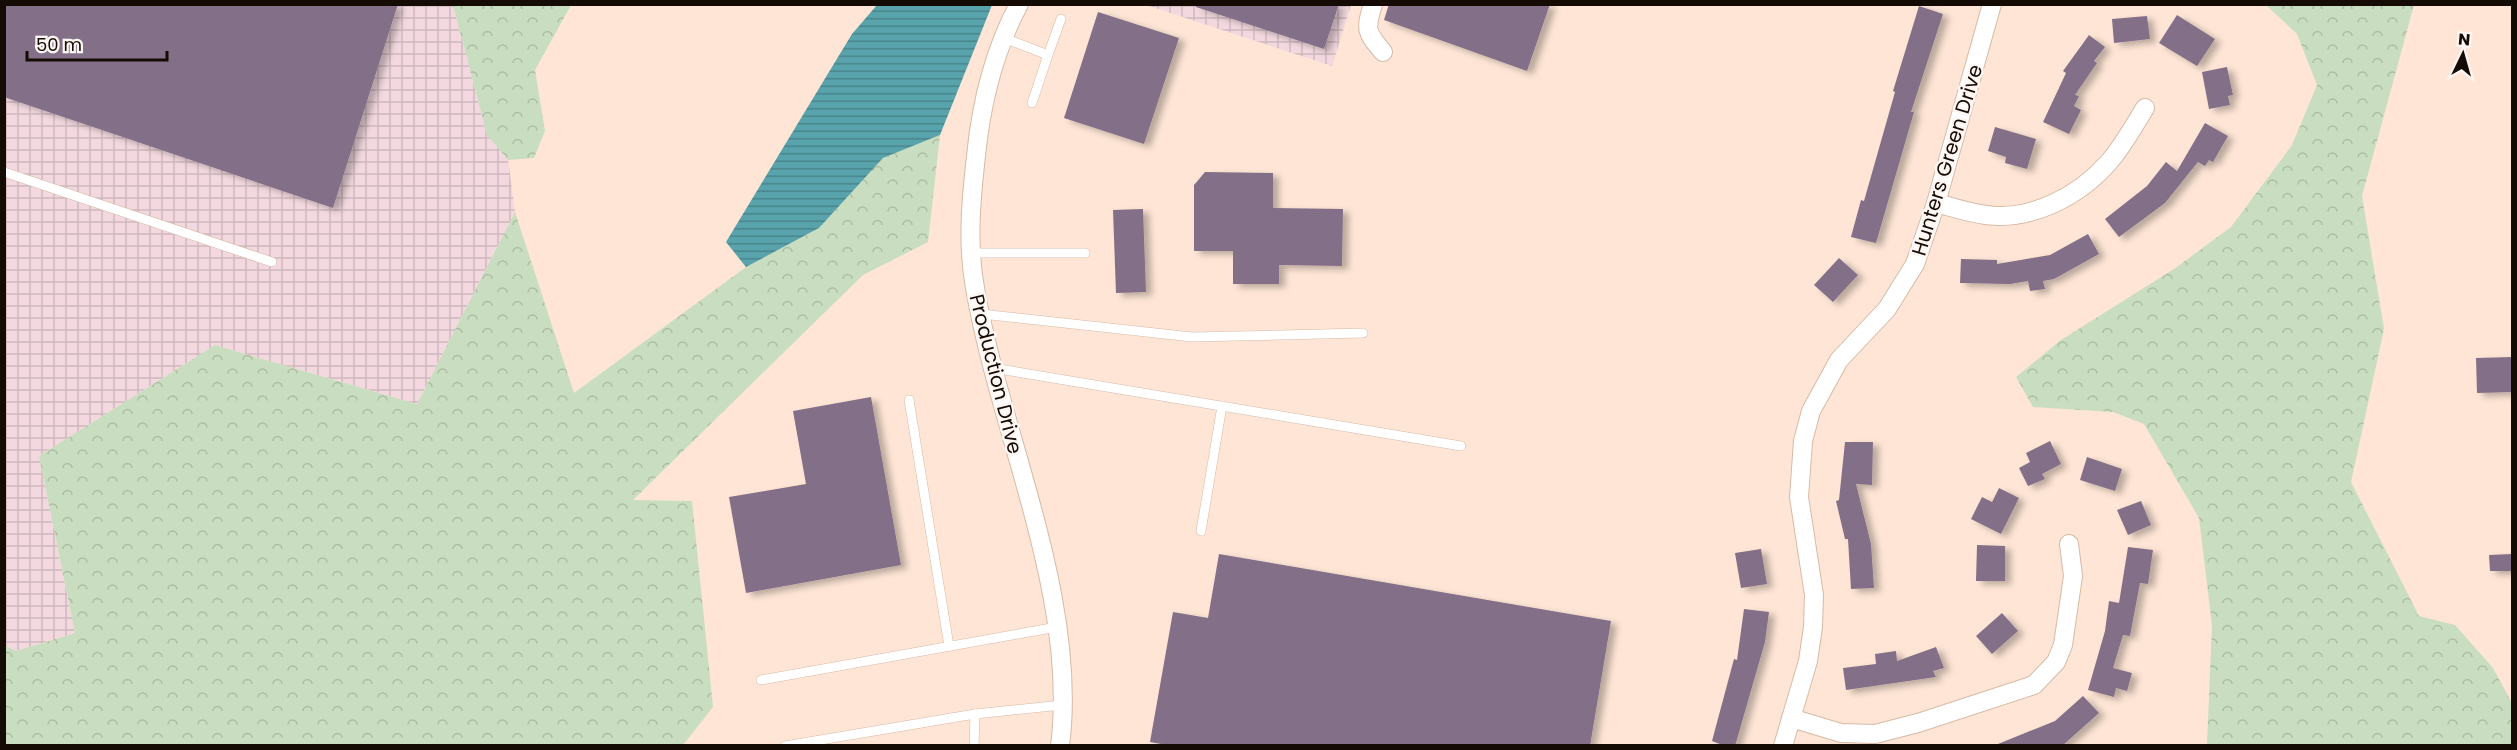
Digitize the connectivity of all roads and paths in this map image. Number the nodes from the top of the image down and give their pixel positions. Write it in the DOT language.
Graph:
graph roads {
  1 [pos="1019,4"];
  2 [pos="1373,4"];
  3 [pos="1992,4"];
  4 [pos="1061,19"];
  5 [pos="1004,38"];
  6 [pos="1383,52"];
  7 [pos="1048,55"];
  8 [pos="1032,103"];
  9 [pos="2145,108"];
  10 [pos="4,172"];
  11 [pos="1936,203"];
  12 [pos="1085,252"];
  13 [pos="972,253"];
  14 [pos="272,262"];
  15 [pos="981,314"];
  16 [pos="1363,333"];
  17 [pos="992,368"];
  18 [pos="909,400"];
  19 [pos="1222,406"];
  20 [pos="1461,446"];
  21 [pos="1201,531"];
  22 [pos="2069,544"];
  23 [pos="1057,627"];
  24 [pos="949,646"];
  25 [pos="761,680"];
  26 [pos="1062,705"];
  27 [pos="975,714"];
  28 [pos="1791,718"];
  29 [pos="785,746"];
  30 [pos="974,746"];
  31 [pos="1060,746"];
  32 [pos="1783,746"];
  1 -- 5 [label="street, Production Drive"];
  2 -- 6 [label="street"];
  3 -- 11 [label="street, Hunters Green Drive"];
  4 -- 7 [label="lane"];
  5 -- 7 [label="lane"];
  5 -- 13 [label="street, Production Drive"];
  7 -- 8 [label="lane"];
  9 -- 11 [label="street"];
  10 -- 14 [label="lane"];
  11 -- 28 [label="street, Hunters Green Drive"];
  12 -- 13 [label="lane"];
  13 -- 15 [label="street, Production Drive"];
  15 -- 16 [label="lane"];
  15 -- 17 [label="street, Production Drive"];
  17 -- 19 [label="lane"];
  17 -- 23 [label="street, Production Drive"];
  18 -- 24 [label="lane"];
  19 -- 20 [label="lane"];
  19 -- 21 [label="lane"];
  22 -- 28 [label="street"];
  23 -- 24 [label="lane"];
  23 -- 26 [label="street, Production Drive"];
  24 -- 25 [label="lane"];
  26 -- 27 [label="lane"];
  26 -- 31 [label="street, Production Drive"];
  27 -- 29 [label="lane"];
  27 -- 30 [label="lane"];
  28 -- 32 [label="street, Hunters Green Drive"];
}
